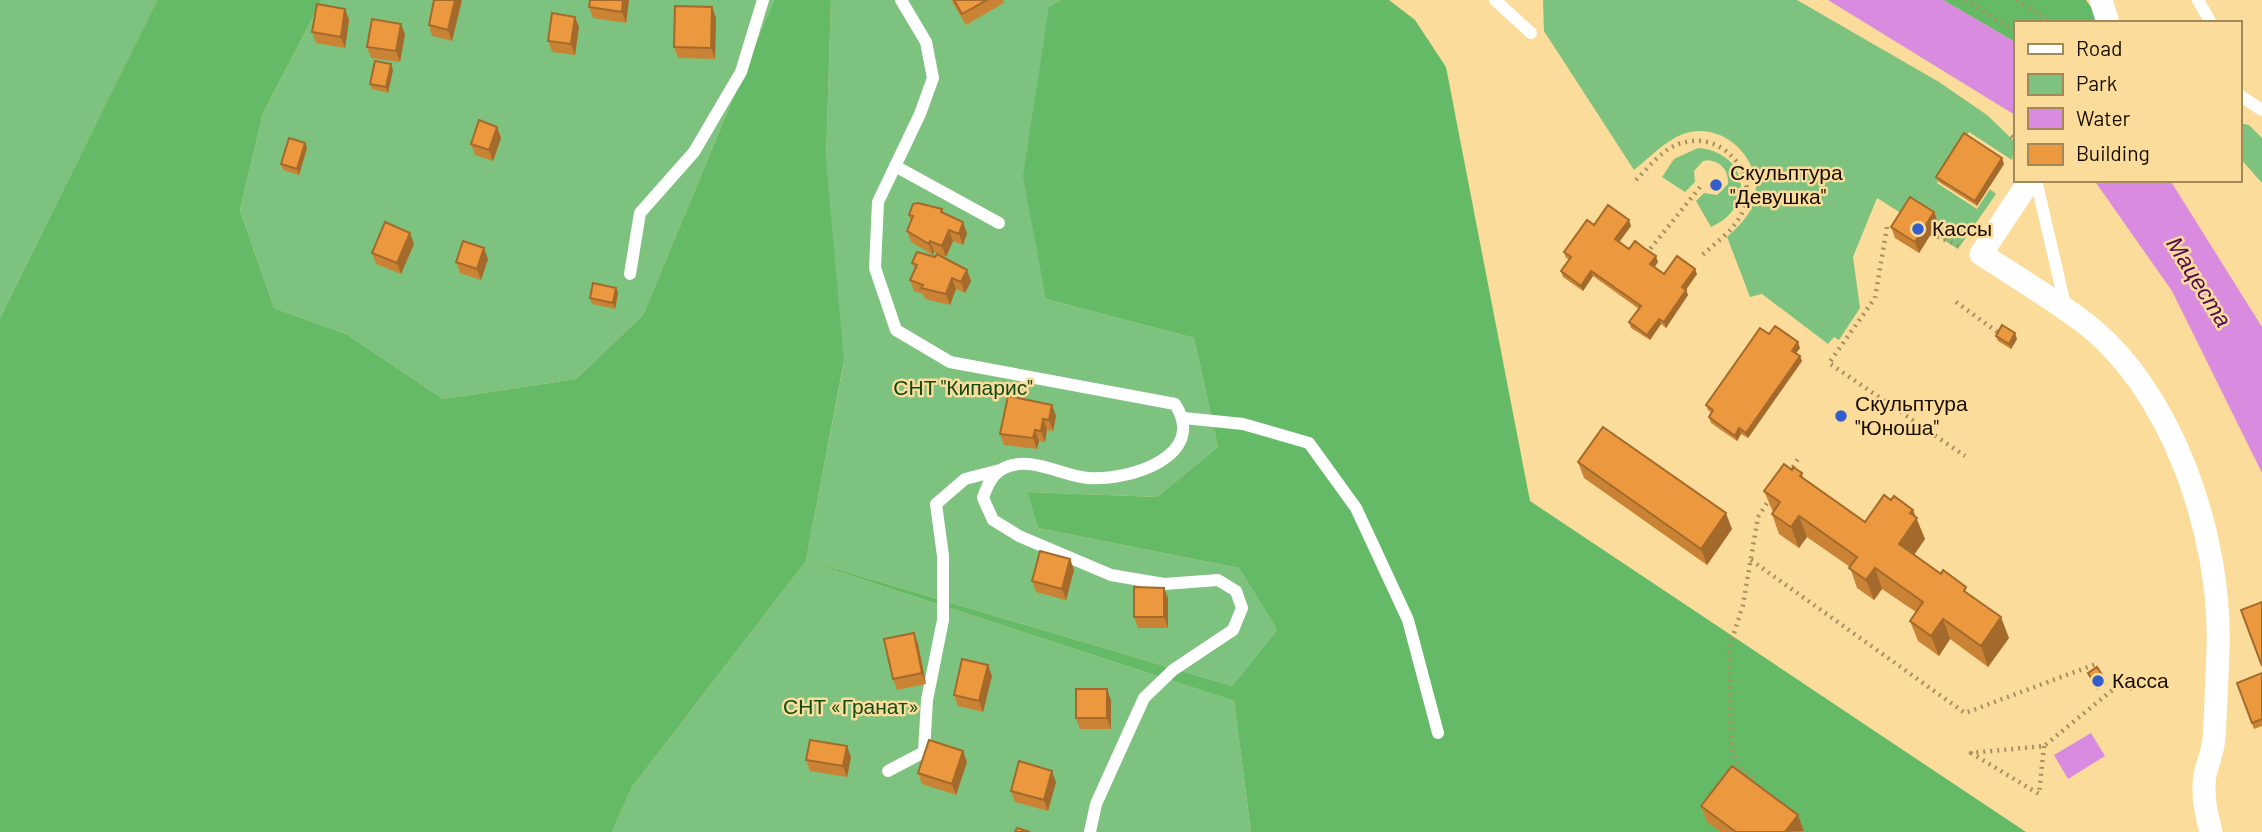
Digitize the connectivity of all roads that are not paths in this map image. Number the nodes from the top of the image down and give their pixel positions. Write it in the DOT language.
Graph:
graph roads {
  1 [pos="763,0"];
  2 [pos="901,0"];
  3 [pos="1495,0"];
  4 [pos="2198,0"];
  5 [pos="2210,21"];
  6 [pos="1531,33"];
  7 [pos="2241,96"];
  8 [pos="2262,110"];
  9 [pos="895,166"];
  10 [pos="2029,182"];
  11 [pos="2036,182"];
  12 [pos="999,223"];
  13 [pos="630,274"];
  14 [pos="2066,311"];
  15 [pos="1184,418"];
  16 [pos="1003,468"];
  17 [pos="1438,733"];
  18 [pos="888,771"];
  19 [pos="1090,832"];
  20 [pos="2211,832"];
  1 -- 13 [label="lane"];
  2 -- 9 [label="lane"];
  3 -- 6 [label="lane"];
  4 -- 5 [label="lane"];
  7 -- 8 [label="lane"];
  9 -- 12 [label="lane"];
  9 -- 15 [label="lane"];
  10 -- 14 [label="street"];
  11 -- 14 [label="lane"];
  14 -- 20 [label="street"];
  15 -- 16 [label="lane"];
  15 -- 17 [label="lane"];
  16 -- 18 [label="lane"];
  16 -- 19 [label="lane"];
}
